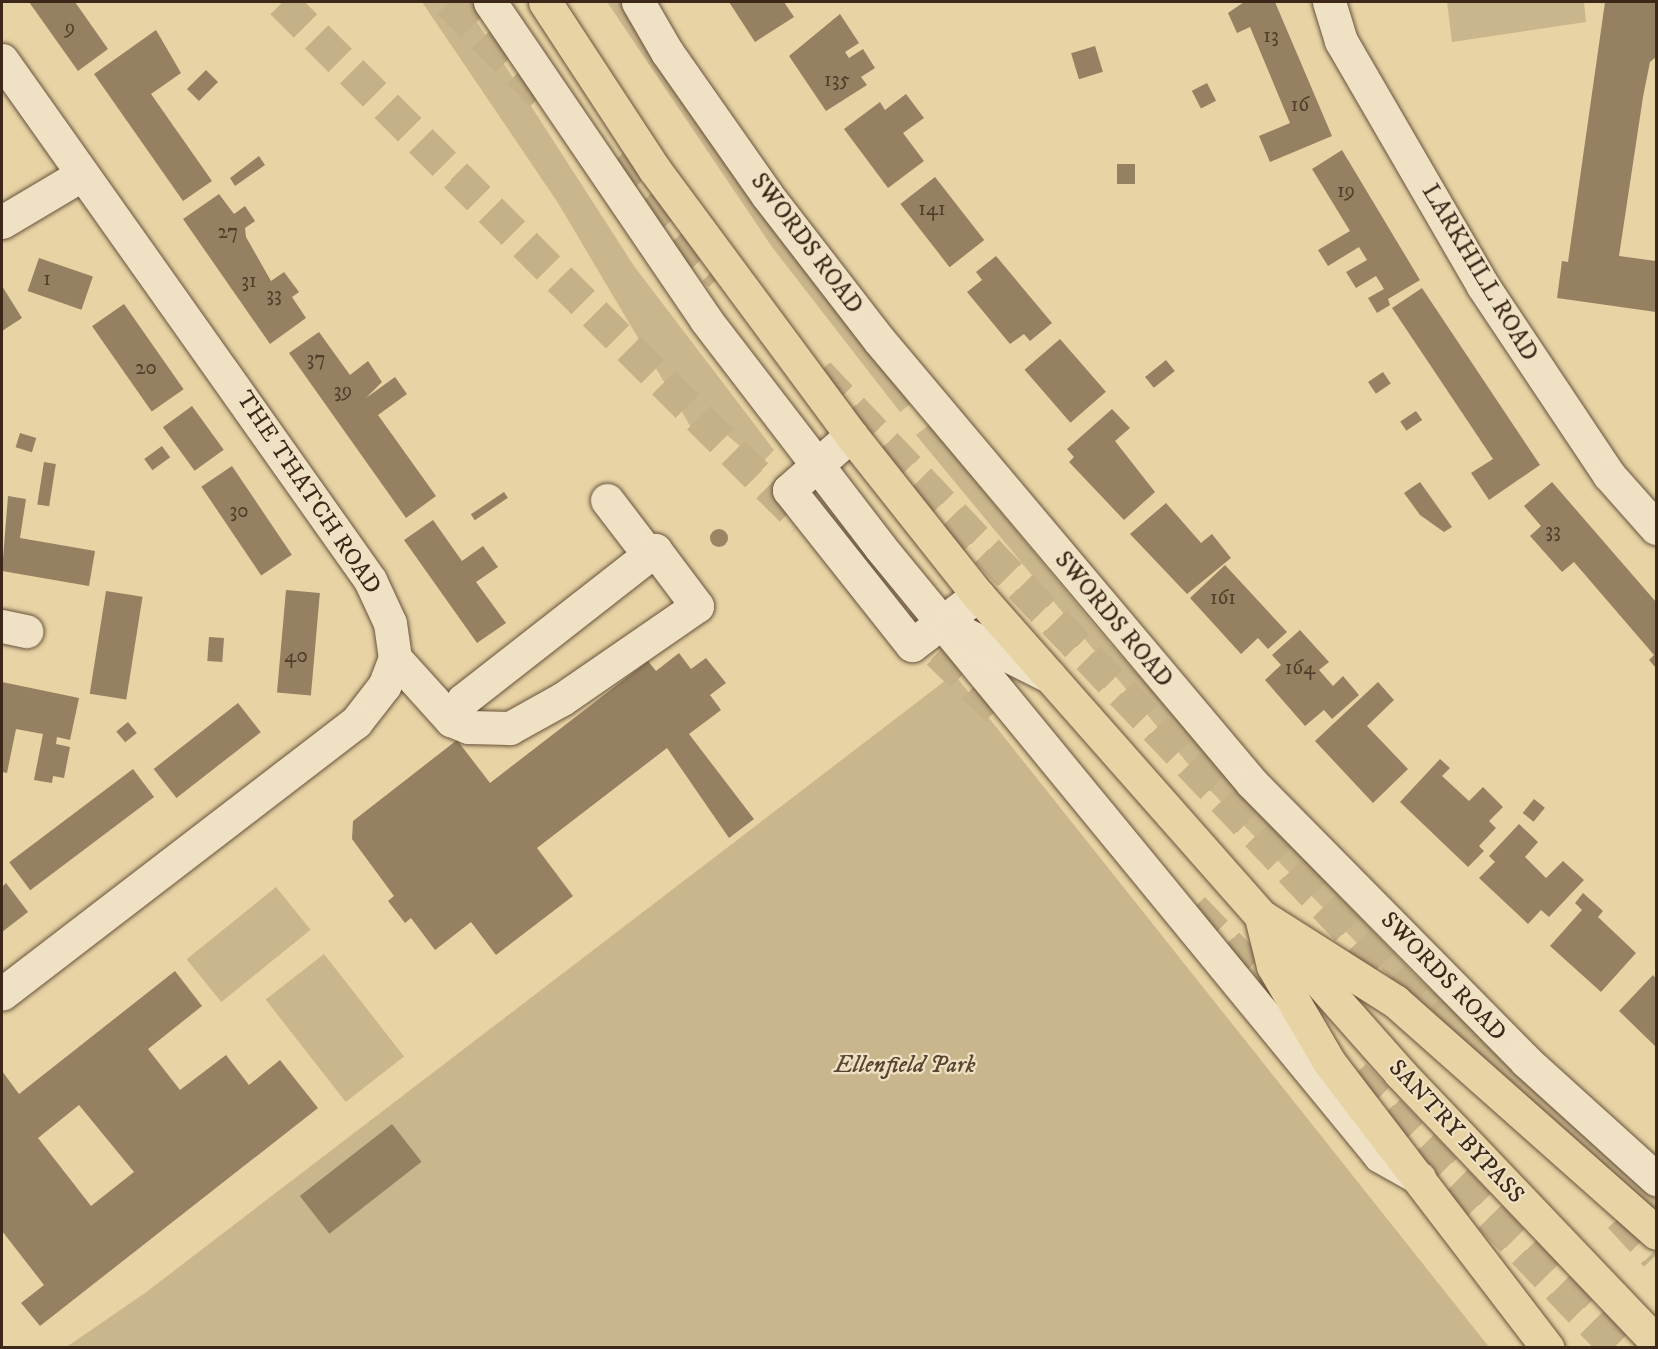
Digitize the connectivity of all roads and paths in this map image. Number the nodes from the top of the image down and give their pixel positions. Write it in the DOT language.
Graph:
graph roads {
  1 [pos="490,2"];
  2 [pos="545,2"];
  3 [pos="638,2"];
  4 [pos="1329,2"];
  5 [pos="2,60"];
  6 [pos="81,175"];
  7 [pos="2,222"];
  8 [pos="851,435"];
  9 [pos="818,465"];
  10 [pos="607,500"];
  11 [pos="1656,528"];
  12 [pos="649,555"];
  13 [pos="978,595"];
  14 [pos="941,623"];
  15 [pos="395,658"];
  16 [pos="1049,676"];
  17 [pos="451,720"];
  18 [pos="1261,916"];
  19 [pos="2,994"];
  20 [pos="1421,1178"];
  21 [pos="1656,1179"];
  22 [pos="1656,1233"];
  23 [pos="1656,1342"];
  24 [pos="1548,1347"];
  1 -- 9 [label="street"];
  2 -- 8 [label="main road, SWORDS ROAD"];
  3 -- 21 [label="street, SWORDS ROAD"];
  4 -- 11 [label="street, LARKHILL ROAD"];
  5 -- 6 [label="street, THE THATCH ROAD"];
  6 -- 7 [label="street"];
  6 -- 15 [label="street, THE THATCH ROAD"];
  8 -- 9 [label="street"];
  8 -- 13 [label="main road, SWORDS ROAD"];
  9 -- 14 [label="street"];
  10 -- 12 [label="street"];
  12 -- 17 [label="street"];
  12 -- 17 [label="street"];
  13 -- 14 [label="street"];
  13 -- 16 [label="main road, SWORDS ROAD"];
  14 -- 16 [label="street"];
  14 -- 20 [label="street, SWORDS ROAD"];
  15 -- 17 [label="street"];
  15 -- 19 [label="street, THE THATCH ROAD"];
  16 -- 18 [label="main road, SWORDS ROAD"];
  18 -- 20 [label="main road, SWORDS ROAD"];
  18 -- 22 [label="main road, SWORDS ROAD"];
  18 -- 23 [label="main road, SANTRY BYPASS"];
  20 -- 24 [label="main road, SWORDS ROAD"];
}
